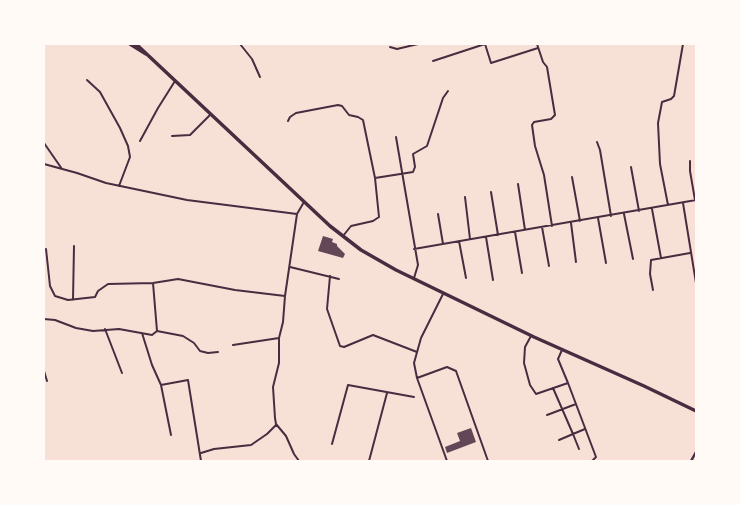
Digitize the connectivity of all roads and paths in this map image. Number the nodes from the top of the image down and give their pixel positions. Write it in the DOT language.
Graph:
graph roads {
  1 [pos="130,44"];
  2 [pos="136,44"];
  3 [pos="240,44"];
  4 [pos="418,44"];
  5 [pos="485,44"];
  6 [pos="536,44"];
  7 [pos="683,44"];
  8 [pos="390,47"];
  9 [pos="538,48"];
  10 [pos="151,57"];
  11 [pos="432,61"];
  12 [pos="260,77"];
  13 [pos="87,80"];
  14 [pos="176,80"];
  15 [pos="448,91"];
  16 [pos="211,114"];
  17 [pos="288,121"];
  18 [pos="172,136"];
  19 [pos="396,137"];
  20 [pos="140,141"];
  21 [pos="597,142"];
  22 [pos="44,143"];
  23 [pos="690,162"];
  24 [pos="44,164"];
  25 [pos="631,167"];
  26 [pos="62,169"];
  27 [pos="402,175"];
  28 [pos="572,177"];
  29 [pos="376,178"];
  30 [pos="518,184"];
  31 [pos="119,186"];
  32 [pos="491,192"];
  33 [pos="465,197"];
  34 [pos="695,200"];
  35 [pos="304,202"];
  36 [pos="683,203"];
  37 [pos="668,205"];
  38 [pos="652,209"];
  39 [pos="638,211"];
  40 [pos="297,214"];
  41 [pos="438,214"];
  42 [pos="624,214"];
  43 [pos="611,216"];
  44 [pos="598,218"];
  45 [pos="580,221"];
  46 [pos="571,223"];
  47 [pos="552,226"];
  48 [pos="542,227"];
  49 [pos="525,230"];
  50 [pos="515,232"];
  51 [pos="498,235"];
  52 [pos="343,236"];
  53 [pos="486,237"];
  54 [pos="470,239"];
  55 [pos="459,241"];
  56 [pos="443,244"];
  57 [pos="74,246"];
  58 [pos="414,248"];
  59 [pos="46,250"];
  60 [pos="690,254"];
  61 [pos="661,258"];
  62 [pos="633,260"];
  63 [pos="576,262"];
  64 [pos="606,263"];
  65 [pos="548,266"];
  66 [pos="290,267"];
  67 [pos="522,273"];
  68 [pos="330,276"];
  69 [pos="414,278"];
  70 [pos="466,278"];
  71 [pos="339,280"];
  72 [pos="493,280"];
  73 [pos="153,282"];
  74 [pos="696,283"];
  75 [pos="653,290"];
  76 [pos="444,292"];
  77 [pos="285,296"];
  78 [pos="73,300"];
  79 [pos="44,319"];
  80 [pos="105,329"];
  81 [pos="157,331"];
  82 [pos="142,333"];
  83 [pos="531,335"];
  84 [pos="279,338"];
  85 [pos="233,345"];
  86 [pos="562,350"];
  87 [pos="218,352"];
  88 [pos="417,352"];
  89 [pos="44,371"];
  90 [pos="122,373"];
  91 [pos="417,378"];
  92 [pos="47,381"];
  93 [pos="568,383"];
  94 [pos="161,385"];
  95 [pos="553,388"];
  96 [pos="387,393"];
  97 [pos="414,397"];
  98 [pos="576,404"];
  99 [pos="562,409"];
  100 [pos="696,411"];
  101 [pos="547,415"];
  102 [pos="276,424"];
  103 [pos="585,429"];
  104 [pos="573,434"];
  105 [pos="171,435"];
  106 [pos="559,440"];
  107 [pos="332,444"];
  108 [pos="579,449"];
  109 [pos="696,452"];
  110 [pos="201,453"];
  111 [pos="201,461"];
  112 [pos="299,461"];
  113 [pos="369,461"];
  114 [pos="448,461"];
  115 [pos="488,461"];
  116 [pos="592,461"];
  117 [pos="691,461"];
  1 -- 10 [label="highway"];
  2 -- 10 [label="highway"];
  3 -- 12 [label="street"];
  4 -- 8 [label="street"];
  5 -- 9 [label="street"];
  5 -- 11 [label="street"];
  6 -- 9 [label="street"];
  7 -- 37 [label="street"];
  9 -- 47 [label="street"];
  10 -- 14 [label="highway"];
  13 -- 31 [label="street"];
  14 -- 16 [label="highway"];
  14 -- 20 [label="street"];
  15 -- 27 [label="street"];
  16 -- 18 [label="street"];
  16 -- 35 [label="highway"];
  17 -- 29 [label="street"];
  19 -- 27 [label="street"];
  21 -- 43 [label="street"];
  22 -- 26 [label="street"];
  23 -- 34 [label="street"];
  24 -- 26 [label="street"];
  25 -- 39 [label="street"];
  26 -- 31 [label="street"];
  27 -- 29 [label="street"];
  27 -- 58 [label="street"];
  28 -- 45 [label="street"];
  29 -- 52 [label="street"];
  30 -- 49 [label="street"];
  31 -- 40 [label="street"];
  32 -- 51 [label="street"];
  33 -- 54 [label="street"];
  34 -- 36 [label="street"];
  35 -- 40 [label="street"];
  35 -- 52 [label="highway"];
  36 -- 37 [label="street"];
  36 -- 60 [label="street"];
  37 -- 38 [label="street"];
  38 -- 39 [label="street"];
  38 -- 61 [label="street"];
  39 -- 42 [label="street"];
  40 -- 66 [label="street"];
  41 -- 56 [label="street"];
  42 -- 43 [label="street"];
  42 -- 62 [label="street"];
  43 -- 44 [label="street"];
  44 -- 45 [label="street"];
  44 -- 64 [label="street"];
  45 -- 46 [label="street"];
  46 -- 47 [label="street"];
  46 -- 63 [label="street"];
  47 -- 48 [label="street"];
  48 -- 49 [label="street"];
  48 -- 65 [label="street"];
  49 -- 50 [label="street"];
  50 -- 51 [label="street"];
  50 -- 67 [label="street"];
  51 -- 53 [label="street"];
  52 -- 69 [label="highway"];
  53 -- 54 [label="street"];
  53 -- 72 [label="street"];
  54 -- 55 [label="street"];
  55 -- 56 [label="street"];
  55 -- 70 [label="street"];
  56 -- 58 [label="street"];
  57 -- 78 [label="street"];
  58 -- 69 [label="street"];
  59 -- 78 [label="street"];
  60 -- 61 [label="street"];
  60 -- 74 [label="street"];
  61 -- 75 [label="street"];
  66 -- 68 [label="street"];
  66 -- 77 [label="street"];
  68 -- 71 [label="street"];
  68 -- 88 [label="street"];
  69 -- 76 [label="highway"];
  73 -- 77 [label="street"];
  73 -- 78 [label="street"];
  73 -- 81 [label="street"];
  76 -- 83 [label="highway"];
  76 -- 88 [label="street"];
  77 -- 84 [label="street"];
  79 -- 80 [label="street"];
  80 -- 82 [label="street"];
  80 -- 90 [label="street"];
  81 -- 82 [label="street"];
  81 -- 87 [label="street"];
  82 -- 94 [label="street"];
  83 -- 86 [label="highway"];
  83 -- 95 [label="street"];
  84 -- 85 [label="street"];
  84 -- 102 [label="street"];
  86 -- 93 [label="street"];
  86 -- 100 [label="highway"];
  88 -- 91 [label="street"];
  89 -- 92 [label="street"];
  91 -- 114 [label="street"];
  91 -- 115 [label="street"];
  93 -- 95 [label="street"];
  93 -- 98 [label="street"];
  94 -- 105 [label="street"];
  94 -- 110 [label="street"];
  95 -- 99 [label="street"];
  96 -- 97 [label="street"];
  96 -- 107 [label="street"];
  96 -- 113 [label="street"];
  98 -- 99 [label="street"];
  98 -- 103 [label="street"];
  99 -- 101 [label="street"];
  99 -- 104 [label="street"];
  102 -- 110 [label="street"];
  102 -- 112 [label="street"];
  103 -- 104 [label="street"];
  103 -- 116 [label="street"];
  104 -- 106 [label="street"];
  104 -- 108 [label="street"];
  109 -- 117 [label="street"];
  110 -- 111 [label="street"];
}
